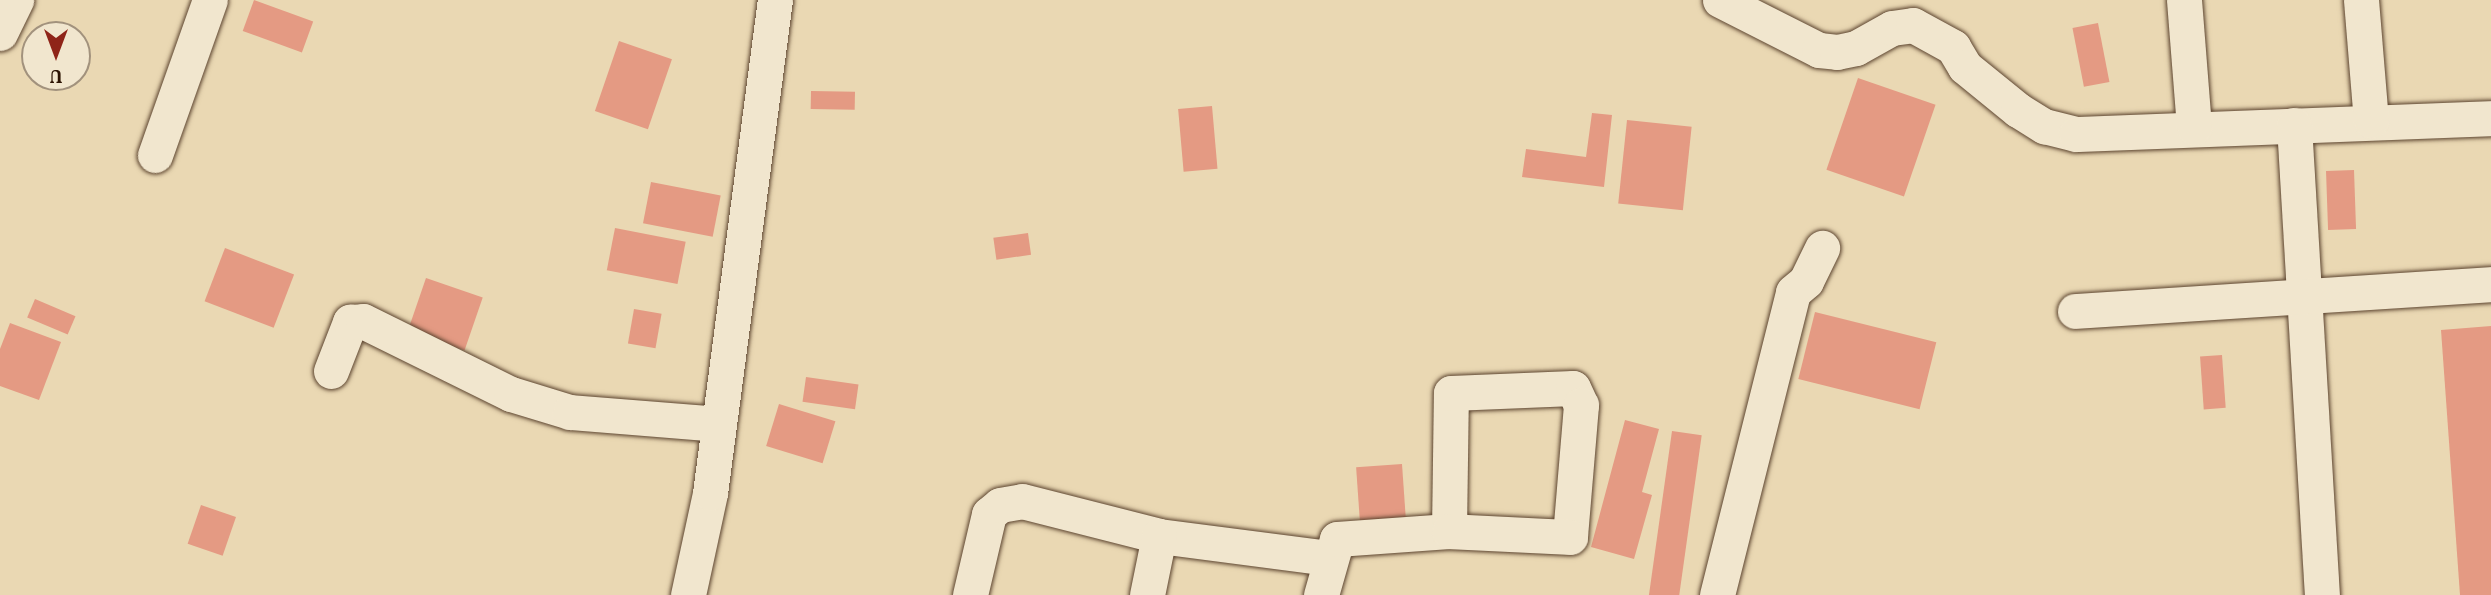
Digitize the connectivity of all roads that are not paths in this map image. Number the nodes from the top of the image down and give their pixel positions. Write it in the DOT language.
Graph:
graph roads {
  1 [pos="16,0"];
  2 [pos="210,0"];
  3 [pos="775,0"];
  4 [pos="1720,0"];
  5 [pos="2184,0"];
  6 [pos="2361,0"];
  7 [pos="0,33"];
  8 [pos="2491,118"];
  9 [pos="2371,121"];
  10 [pos="2294,125"];
  11 [pos="2193,128"];
  12 [pos="155,155"];
  13 [pos="1822,248"];
  14 [pos="2491,284"];
  15 [pos="2301,297"];
  16 [pos="2076,311"];
  17 [pos="331,371"];
  18 [pos="718,424"];
  19 [pos="1448,531"];
  20 [pos="1159,536"];
  21 [pos="1328,558"];
  22 [pos="688,595"];
  23 [pos="970,595"];
  24 [pos="1147,595"];
  25 [pos="1321,595"];
  26 [pos="1717,595"];
  27 [pos="2322,595"];
  1 -- 7 [label="street"];
  2 -- 12 [label="street"];
  3 -- 18 [label="street"];
  4 -- 11 [label="street"];
  5 -- 11 [label="street"];
  6 -- 9 [label="street"];
  8 -- 9 [label="street"];
  9 -- 10 [label="street"];
  10 -- 11 [label="street"];
  10 -- 15 [label="street"];
  13 -- 26 [label="street"];
  14 -- 15 [label="street"];
  15 -- 16 [label="street"];
  15 -- 27 [label="street"];
  17 -- 18 [label="street"];
  18 -- 22 [label="street"];
  19 -- 19 [label="street"];
  19 -- 21 [label="street"];
  20 -- 21 [label="street"];
  20 -- 23 [label="street"];
  20 -- 24 [label="street"];
  21 -- 25 [label="street"];
}
